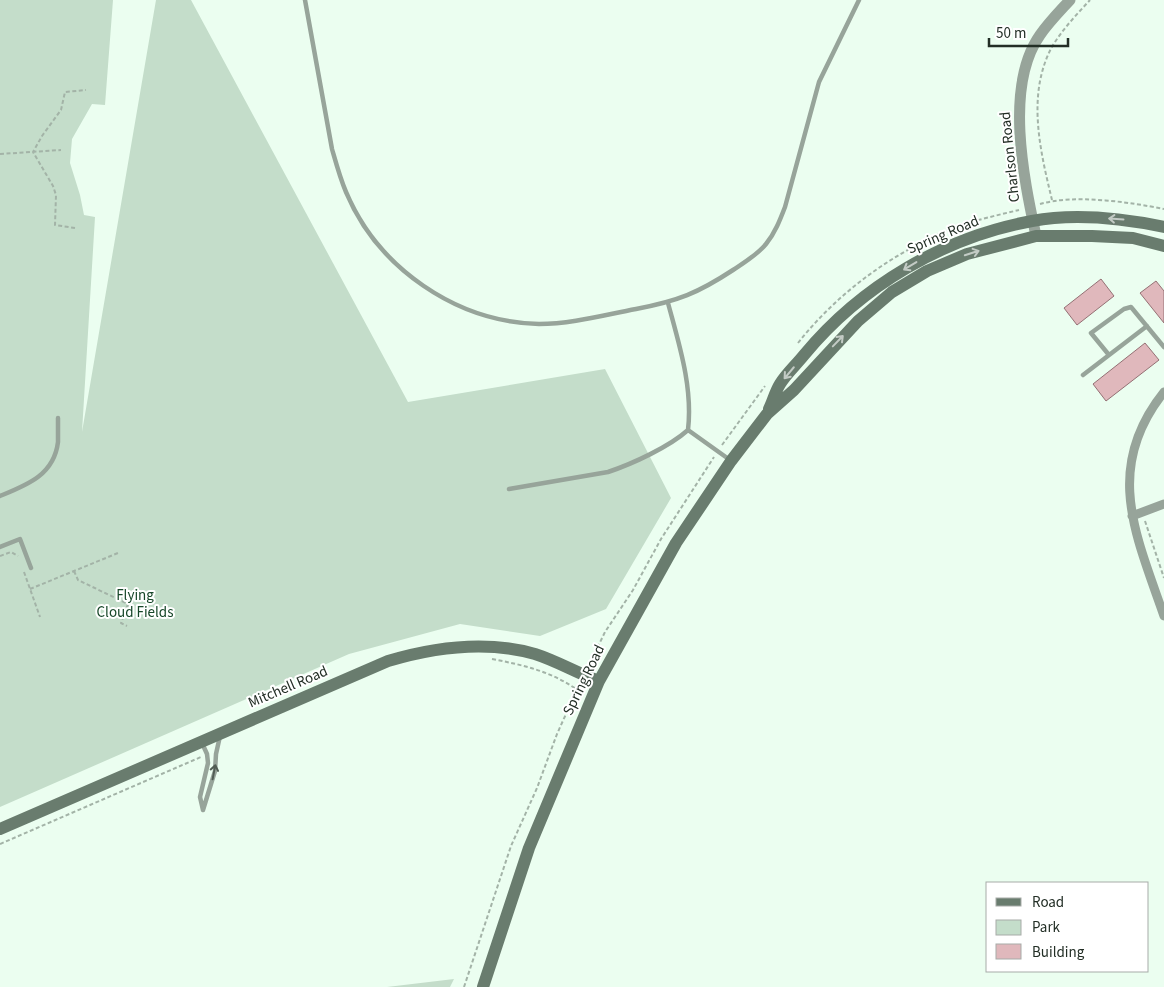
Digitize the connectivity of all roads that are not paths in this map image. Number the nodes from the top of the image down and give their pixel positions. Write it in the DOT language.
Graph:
graph roads {
  1 [pos="305,0"];
  2 [pos="859,0"];
  3 [pos="1070,0"];
  4 [pos="1033,220"];
  5 [pos="1164,226"];
  6 [pos="1036,236"];
  7 [pos="1164,246"];
  8 [pos="668,303"];
  9 [pos="1147,326"];
  10 [pos="1164,347"];
  11 [pos="1109,355"];
  12 [pos="1083,375"];
  13 [pos="1164,392"];
  14 [pos="767,414"];
  15 [pos="58,418"];
  16 [pos="688,430"];
  17 [pos="731,461"];
  18 [pos="509,489"];
  19 [pos="0,496"];
  20 [pos="1164,504"];
  21 [pos="1132,516"];
  22 [pos="0,547"];
  23 [pos="31,568"];
  24 [pos="1164,616"];
  25 [pos="598,681"];
  26 [pos="221,733"];
  27 [pos="201,742"];
  28 [pos="0,829"];
  29 [pos="483,987"];
  1 -- 8 [label="lane"];
  2 -- 8 [label="lane"];
  3 -- 4 [label="street, Charlson Road"];
  5 -- 4 [label="main road, Spring Road, one-way"];
  4 -- 6 [label="street, Charlson Road"];
  4 -- 14 [label="main road, Spring Road, one-way"];
  6 -- 7 [label="main road, Spring Road"];
  14 -- 6 [label="main road, Spring Road, one-way"];
  8 -- 16 [label="lane"];
  9 -- 10 [label="lane"];
  9 -- 11 [label="lane"];
  9 -- 11 [label="lane"];
  11 -- 12 [label="lane"];
  13 -- 21 [label="street"];
  14 -- 17 [label="main road, Spring Road"];
  15 -- 19 [label="lane"];
  16 -- 17 [label="lane"];
  16 -- 18 [label="lane"];
  17 -- 25 [label="main road, Spring Road"];
  20 -- 21 [label="street"];
  21 -- 24 [label="street"];
  22 -- 23 [label="lane"];
  25 -- 26 [label="main road, Mitchell Road"];
  25 -- 29 [label="main road, Spring Road"];
  26 -- 27 [label="main road, Mitchell Road"];
  27 -- 26 [label="lane, one-way"];
  27 -- 28 [label="main road, Mitchell Road"];
}
